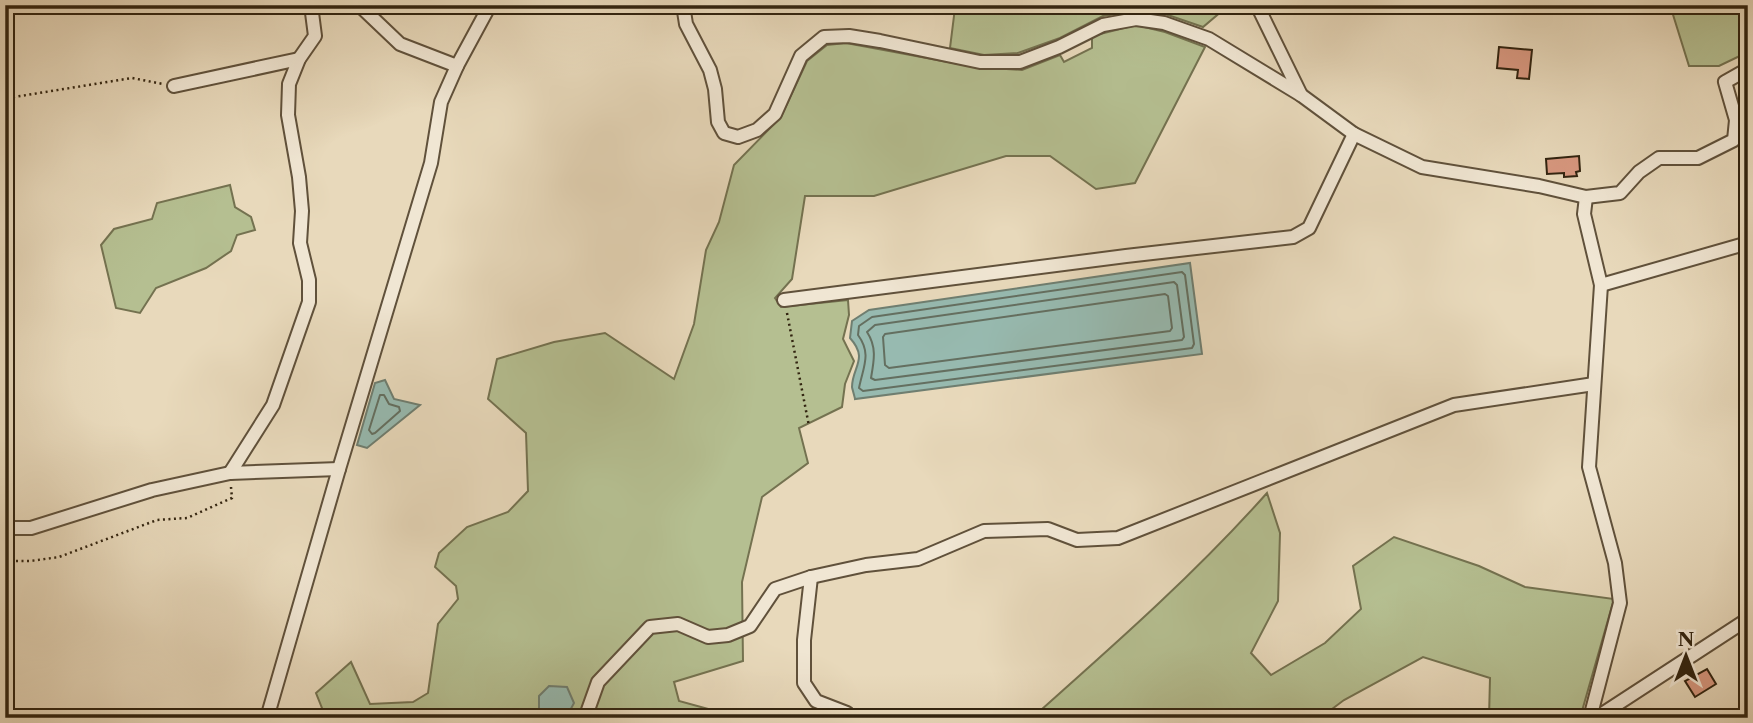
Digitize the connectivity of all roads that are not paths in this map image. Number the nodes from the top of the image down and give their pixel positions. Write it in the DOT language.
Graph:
graph roads {
  1 [pos="311,5"];
  2 [pos="359,5"];
  3 [pos="490,5"];
  4 [pos="683,5"];
  5 [pos="1258,5"];
  6 [pos="299,59"];
  7 [pos="457,66"];
  8 [pos="1748,69"];
  9 [pos="174,86"];
  10 [pos="1301,95"];
  11 [pos="1354,134"];
  12 [pos="1586,197"];
  13 [pos="1748,243"];
  14 [pos="1601,285"];
  15 [pos="784,300"];
  16 [pos="1594,384"];
  17 [pos="339,470"];
  18 [pos="230,473"];
  19 [pos="5,528"];
  20 [pos="811,577"];
  21 [pos="1748,620"];
  22 [pos="267,718"];
  23 [pos="592,718"];
  24 [pos="849,718"];
  25 [pos="1590,718"];
  26 [pos="1596,718"];
  1 -- 6 [label="street"];
  2 -- 7 [label="street"];
  3 -- 7 [label="street"];
  4 -- 10 [label="street"];
  5 -- 10 [label="street"];
  6 -- 9 [label="street"];
  6 -- 18 [label="street"];
  7 -- 17 [label="street"];
  8 -- 12 [label="street"];
  10 -- 11 [label="street"];
  11 -- 12 [label="street"];
  11 -- 15 [label="street"];
  12 -- 14 [label="street"];
  13 -- 14 [label="street"];
  14 -- 16 [label="street"];
  16 -- 20 [label="street"];
  16 -- 25 [label="street"];
  17 -- 18 [label="street"];
  17 -- 22 [label="street"];
  18 -- 19 [label="street"];
  20 -- 23 [label="street"];
  20 -- 24 [label="street"];
  21 -- 26 [label="street"];
}
